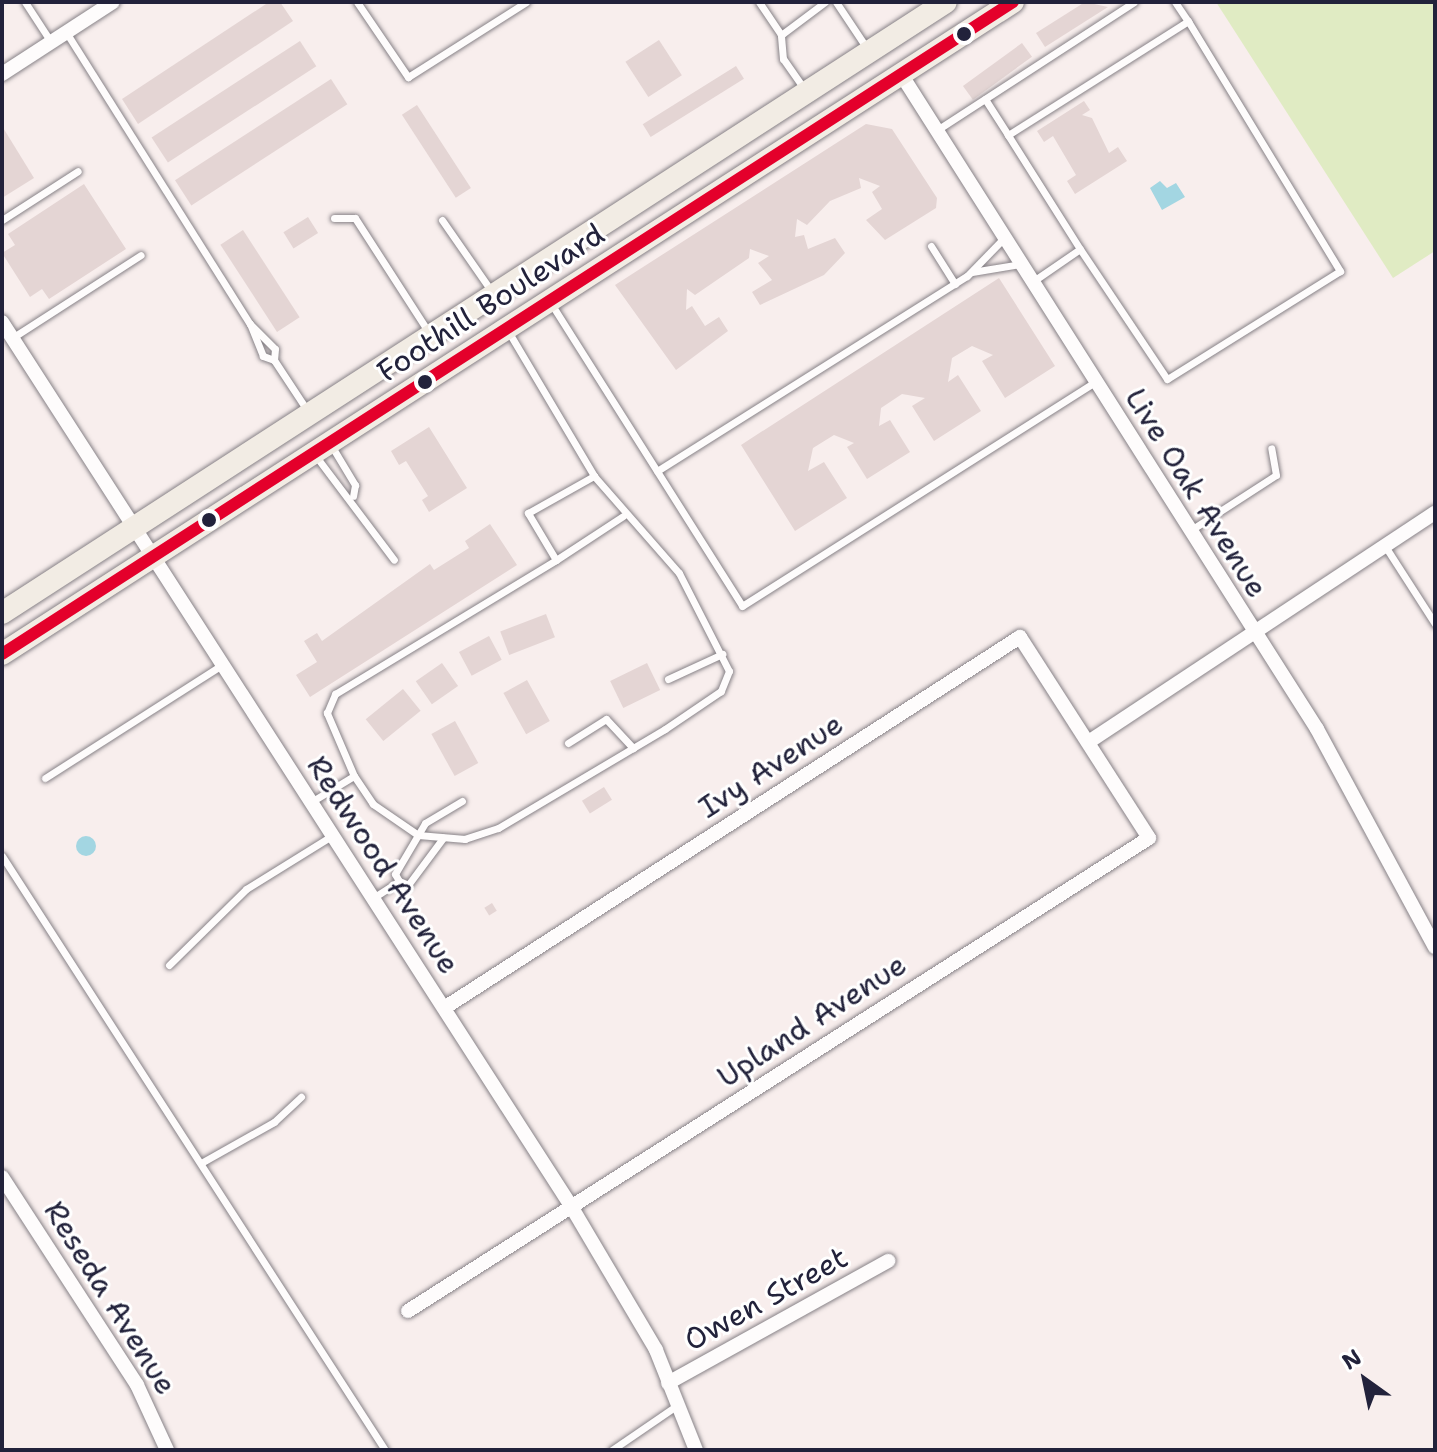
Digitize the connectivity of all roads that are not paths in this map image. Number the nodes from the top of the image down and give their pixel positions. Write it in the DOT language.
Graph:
graph roads {
  1 [pos="25,2"];
  2 [pos="113,2"];
  3 [pos="357,2"];
  4 [pos="526,2"];
  5 [pos="759,2"];
  6 [pos="825,2"];
  7 [pos="836,2"];
  8 [pos="946,2"];
  9 [pos="1013,2"];
  10 [pos="1134,2"];
  11 [pos="1175,2"];
  12 [pos="1188,21"];
  13 [pos="66,32"];
  14 [pos="781,35"];
  15 [pos="51,42"];
  16 [pos="869,52"];
  17 [pos="2,74"];
  18 [pos="901,74"];
  19 [pos="806,92"];
  20 [pos="985,99"];
  21 [pos="937,130"];
  22 [pos="1008,135"];
  23 [pos="78,171"];
  24 [pos="334,218"];
  25 [pos="2,220"];
  26 [pos="442,220"];
  27 [pos="1004,238"];
  28 [pos="931,246"];
  29 [pos="1080,249"];
  30 [pos="141,255"];
  31 [pos="1021,264"];
  32 [pos="972,272"];
  33 [pos="1032,282"];
  34 [pos="955,284"];
  35 [pos="493,294"];
  36 [pos="549,301"];
  37 [pos="2,322"];
  38 [pos="250,324"];
  39 [pos="507,329"];
  40 [pos="431,335"];
  41 [pos="12,338"];
  42 [pos="274,360"];
  43 [pos="1095,382"];
  44 [pos="310,415"];
  45 [pos="322,448"];
  46 [pos="1271,448"];
  47 [pos="657,471"];
  48 [pos="594,476"];
  49 [pos="353,496"];
  50 [pos="1435,513"];
  51 [pos="623,516"];
  52 [pos="135,528"];
  53 [pos="1189,531"];
  54 [pos="1385,546"];
  55 [pos="154,556"];
  56 [pos="394,560"];
  57 [pos="556,560"];
  58 [pos="2,613"];
  59 [pos="1435,624"];
  60 [pos="1253,632"];
  61 [pos="2,654"];
  62 [pos="722,654"];
  63 [pos="223,664"];
  64 [pos="668,679"];
  65 [pos="1090,741"];
  66 [pos="568,743"];
  67 [pos="633,748"];
  68 [pos="354,776"];
  69 [pos="45,778"];
  70 [pos="462,801"];
  71 [pos="311,802"];
  72 [pos="333,835"];
  73 [pos="418,835"];
  74 [pos="443,838"];
  75 [pos="409,853"];
  76 [pos="2,856"];
  77 [pos="427,862"];
  78 [pos="399,881"];
  79 [pos="373,898"];
  80 [pos="1435,947"];
  81 [pos="169,965"];
  82 [pos="444,1008"];
  83 [pos="301,1097"];
  84 [pos="201,1163"];
  85 [pos="2,1177"];
  86 [pos="571,1206"];
  87 [pos="888,1261"];
  88 [pos="408,1311"];
  89 [pos="668,1383"];
  90 [pos="676,1406"];
  91 [pos="167,1450"];
  92 [pos="385,1450"];
  93 [pos="612,1450"];
  94 [pos="696,1450"];
  1 -- 15 [label="lane"];
  2 -- 13 [label="street"];
  3 -- 4 [label="lane"];
  5 -- 14 [label="lane"];
  6 -- 14 [label="lane"];
  7 -- 16 [label="lane"];
  8 -- 16 [label="main road, Foothill Boulevard"];
  9 -- 18 [label="main road, Foothill Boulevard"];
  10 -- 20 [label="lane"];
  11 -- 12 [label="lane"];
  12 -- 22 [label="lane"];
  12 -- 29 [label="lane"];
  13 -- 15 [label="street"];
  13 -- 38 [label="lane"];
  14 -- 19 [label="lane"];
  15 -- 17 [label="street"];
  16 -- 19 [label="main road, Foothill Boulevard"];
  18 -- 21 [label="street, Live Oak Avenue"];
  18 -- 36 [label="main road, Foothill Boulevard"];
  19 -- 35 [label="main road, Foothill Boulevard"];
  20 -- 21 [label="lane"];
  20 -- 22 [label="lane"];
  21 -- 27 [label="street, Live Oak Avenue"];
  22 -- 29 [label="lane"];
  23 -- 25 [label="lane"];
  24 -- 40 [label="lane"];
  26 -- 35 [label="lane"];
  27 -- 31 [label="street, Live Oak Avenue"];
  27 -- 32 [label="lane"];
  28 -- 34 [label="lane"];
  29 -- 33 [label="lane"];
  30 -- 41 [label="lane"];
  31 -- 32 [label="lane"];
  31 -- 33 [label="street, Live Oak Avenue"];
  32 -- 34 [label="lane"];
  33 -- 43 [label="street, Live Oak Avenue"];
  34 -- 47 [label="lane"];
  35 -- 40 [label="main road, Foothill Boulevard"];
  36 -- 39 [label="main road, Foothill Boulevard"];
  36 -- 47 [label="lane"];
  37 -- 41 [label="street, Redwood Avenue"];
  38 -- 42 [label="lane"];
  38 -- 42 [label="lane"];
  39 -- 45 [label="main road, Foothill Boulevard"];
  39 -- 48 [label="lane"];
  40 -- 44 [label="main road, Foothill Boulevard"];
  41 -- 52 [label="street, Redwood Avenue"];
  42 -- 44 [label="lane"];
  43 -- 47 [label="lane"];
  43 -- 53 [label="street, Live Oak Avenue"];
  44 -- 52 [label="main road, Foothill Boulevard"];
  45 -- 49 [label="lane"];
  45 -- 49 [label="lane"];
  45 -- 55 [label="main road, Foothill Boulevard"];
  46 -- 53 [label="lane"];
  48 -- 51 [label="lane"];
  48 -- 57 [label="lane"];
  49 -- 56 [label="lane"];
  50 -- 54 [label="street"];
  51 -- 57 [label="lane"];
  51 -- 62 [label="lane"];
  52 -- 55 [label="street, Redwood Avenue"];
  52 -- 58 [label="main road, Foothill Boulevard"];
  53 -- 60 [label="street, Live Oak Avenue"];
  54 -- 59 [label="lane"];
  54 -- 60 [label="street"];
  55 -- 61 [label="main road, Foothill Boulevard"];
  55 -- 63 [label="street, Redwood Avenue"];
  57 -- 68 [label="lane"];
  60 -- 65 [label="street"];
  60 -- 80 [label="street, Live Oak Avenue"];
  62 -- 64 [label="lane"];
  62 -- 67 [label="lane"];
  63 -- 69 [label="lane"];
  63 -- 71 [label="street, Redwood Avenue"];
  65 -- 82 [label="street, Ivy Avenue"];
  65 -- 86 [label="street, Upland Avenue"];
  66 -- 67 [label="lane"];
  67 -- 74 [label="lane"];
  68 -- 71 [label="lane"];
  68 -- 73 [label="lane"];
  70 -- 73 [label="lane"];
  71 -- 72 [label="street, Redwood Avenue"];
  72 -- 79 [label="street, Redwood Avenue"];
  72 -- 81 [label="lane"];
  73 -- 74 [label="lane"];
  73 -- 75 [label="lane"];
  74 -- 77 [label="lane"];
  75 -- 77 [label="lane"];
  75 -- 78 [label="lane"];
  76 -- 84 [label="lane"];
  77 -- 78 [label="lane"];
  78 -- 79 [label="lane"];
  79 -- 82 [label="street, Redwood Avenue"];
  82 -- 86 [label="street, Redwood Avenue"];
  83 -- 84 [label="lane"];
  84 -- 92 [label="lane"];
  85 -- 91 [label="street, Reseda Avenue"];
  86 -- 88 [label="street, Upland Avenue"];
  86 -- 89 [label="street, Redwood Avenue"];
  87 -- 89 [label="street, Owen Street"];
  89 -- 90 [label="street, Redwood Avenue"];
  90 -- 93 [label="lane"];
  90 -- 94 [label="street, Redwood Avenue"];
}
